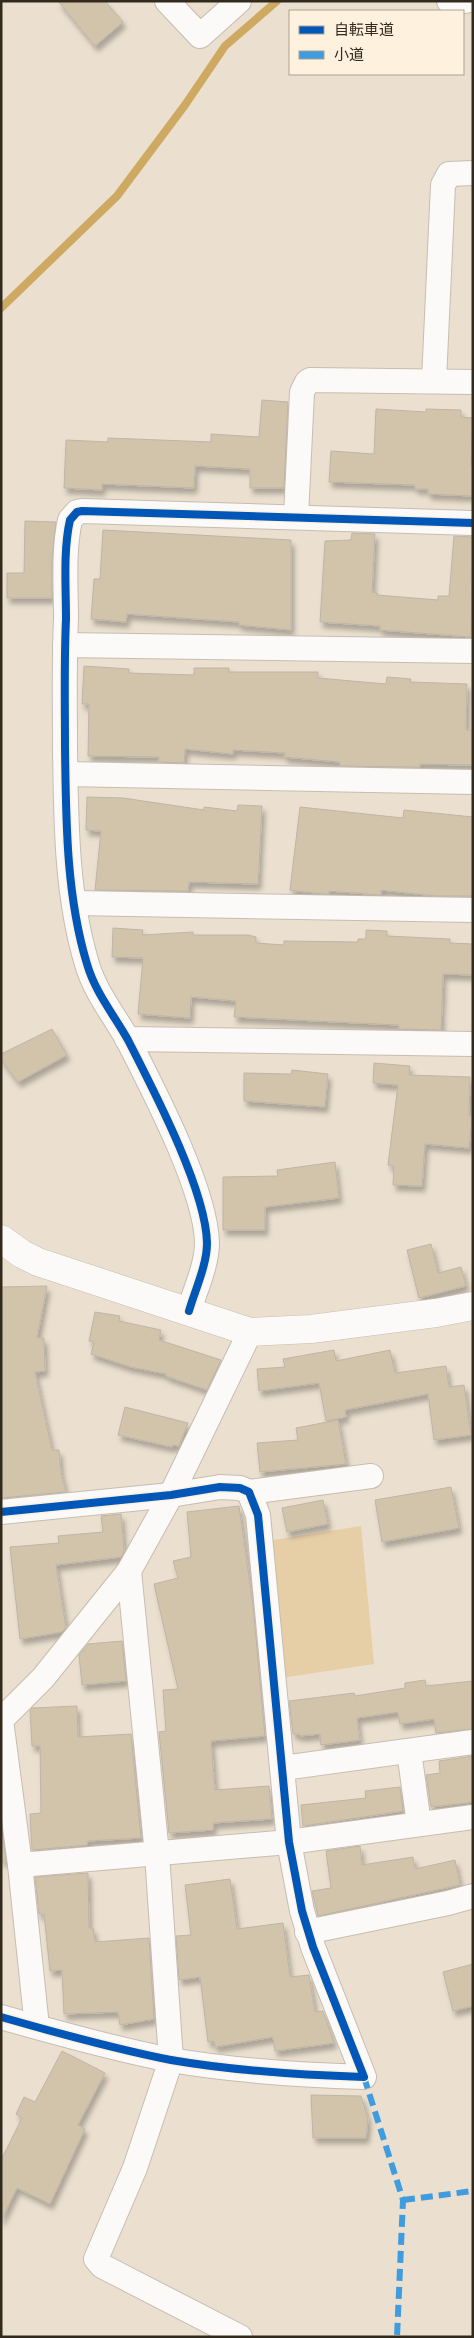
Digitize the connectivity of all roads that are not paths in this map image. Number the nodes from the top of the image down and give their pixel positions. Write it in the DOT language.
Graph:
graph roads {
  1 [pos="167,1"];
  2 [pos="239,1"];
  3 [pos="449,1"];
  4 [pos="466,1"];
  5 [pos="473,173"];
  6 [pos="434,381"];
  7 [pos="473,382"];
  8 [pos="296,517"];
  9 [pos="473,523"];
  10 [pos="65,645"];
  11 [pos="473,651"];
  12 [pos="66,774"];
  13 [pos="473,782"];
  14 [pos="74,903"];
  15 [pos="473,910"];
  16 [pos="127,1038"];
  17 [pos="473,1044"];
  18 [pos="1,1238"];
  19 [pos="473,1306"];
  20 [pos="189,1311"];
  21 [pos="250,1332"];
  22 [pos="371,1476"];
  23 [pos="249,1492"];
  24 [pos="171,1495"];
  25 [pos="1,1512"];
  26 [pos="129,1571"];
  27 [pos="1,1720"];
  28 [pos="473,1742"];
  29 [pos="409,1751"];
  30 [pos="283,1768"];
  31 [pos="473,1817"];
  32 [pos="419,1824"];
  33 [pos="289,1842"];
  34 [pos="157,1854"];
  35 [pos="20,1865"];
  36 [pos="473,1896"];
  37 [pos="307,1932"];
  38 [pos="1,2017"];
  39 [pos="37,2027"];
  40 [pos="171,2060"];
  41 [pos="240,2337"];
  1 -- 2 [label="street"];
  3 -- 4 [label="street"];
  5 -- 6 [label="street"];
  6 -- 7 [label="street"];
  6 -- 8 [label="street"];
  8 -- 9 [label="street"];
  8 -- 10 [label="street"];
  10 -- 11 [label="street"];
  10 -- 12 [label="street"];
  12 -- 13 [label="street"];
  12 -- 14 [label="street"];
  14 -- 15 [label="street"];
  14 -- 16 [label="street"];
  16 -- 17 [label="street"];
  16 -- 20 [label="street"];
  18 -- 20 [label="street"];
  19 -- 21 [label="street"];
  20 -- 21 [label="street"];
  21 -- 24 [label="street"];
  22 -- 23 [label="street"];
  23 -- 24 [label="street"];
  23 -- 30 [label="street"];
  24 -- 25 [label="street"];
  24 -- 26 [label="street"];
  26 -- 27 [label="street"];
  26 -- 34 [label="street"];
  27 -- 35 [label="street"];
  28 -- 29 [label="street"];
  29 -- 30 [label="street"];
  29 -- 32 [label="street"];
  30 -- 33 [label="street"];
  31 -- 32 [label="street"];
  32 -- 33 [label="street"];
  33 -- 34 [label="street"];
  33 -- 37 [label="street"];
  34 -- 35 [label="street"];
  34 -- 40 [label="street"];
  35 -- 39 [label="street"];
  36 -- 37 [label="street"];
  37 -- 40 [label="street"];
  38 -- 39 [label="street"];
  39 -- 40 [label="street"];
  40 -- 41 [label="street"];
}
